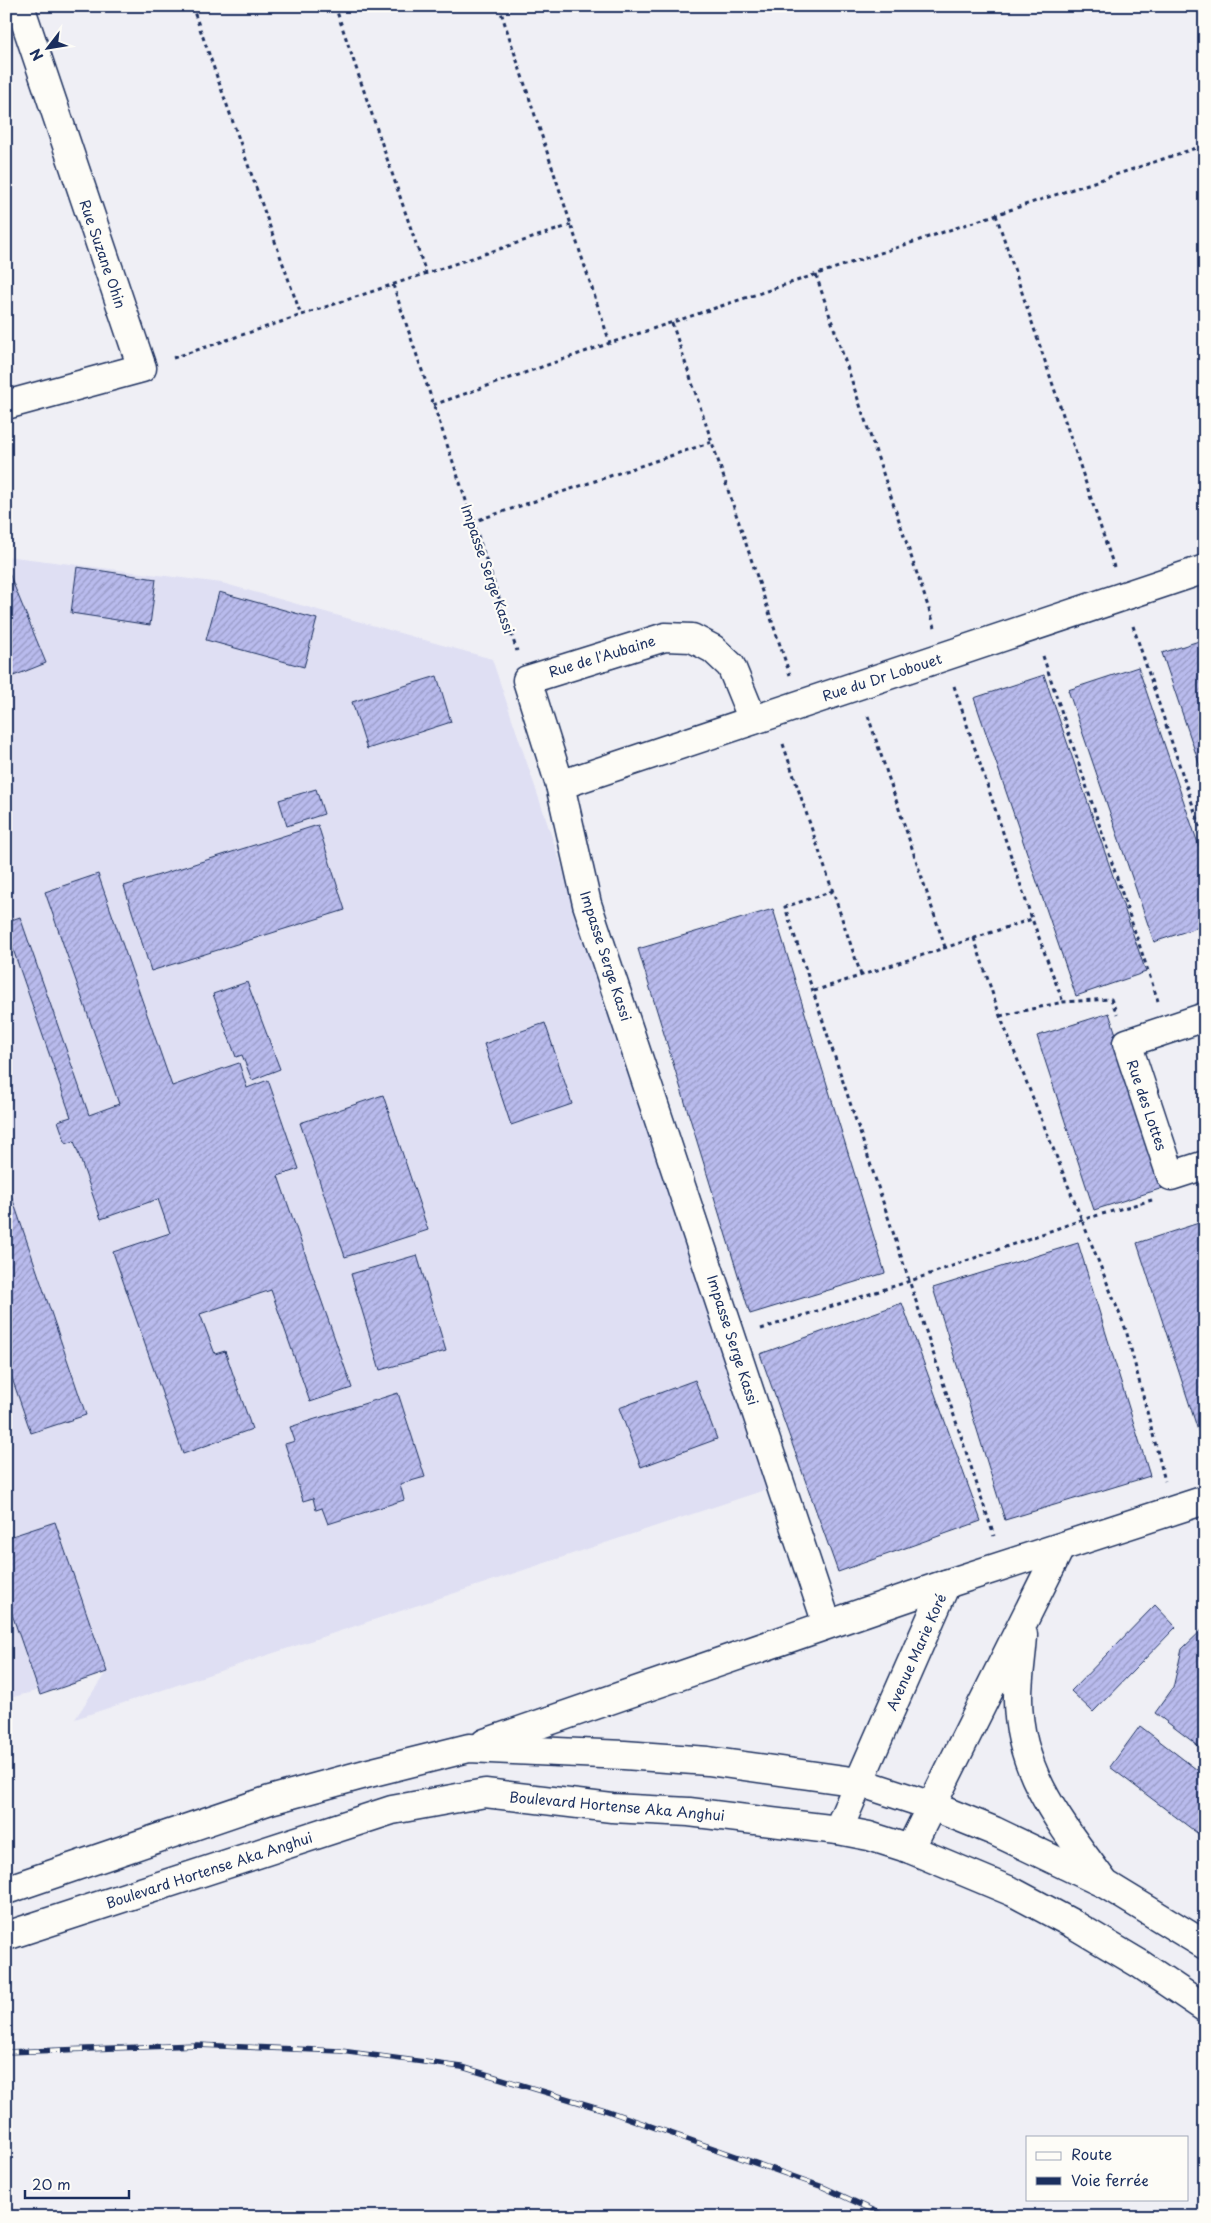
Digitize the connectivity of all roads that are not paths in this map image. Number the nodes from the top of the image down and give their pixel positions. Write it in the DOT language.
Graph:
graph roads {
  1 [pos="28,8"];
  2 [pos="6,405"];
  3 [pos="1205,569"];
  4 [pos="527,680"];
  5 [pos="763,716"];
  6 [pos="560,785"];
  7 [pos="1202,1026"];
  8 [pos="1205,1165"];
  9 [pos="1205,1500"];
  10 [pos="1060,1548"];
  11 [pos="946,1584"];
  12 [pos="1025,1619"];
  13 [pos="827,1624"];
  14 [pos="470,1748"];
  15 [pos="859,1782"];
  16 [pos="932,1806"];
  17 [pos="838,1830"];
  18 [pos="910,1849"];
  19 [pos="1105,1884"];
  20 [pos="6,1890"];
  21 [pos="6,1936"];
  22 [pos="1205,1945"];
  23 [pos="1205,2008"];
  1 -- 2 [label="main road, Rue Suzane Ohin"];
  3 -- 5 [label="main road, Rue du Dr Lobouet"];
  4 -- 5 [label="main road, Rue de l'Aubaine"];
  4 -- 6 [label="main road, Impasse Serge Kassi"];
  5 -- 6 [label="main road, Rue du Dr Lobouet"];
  6 -- 13 [label="main road, Impasse Serge Kassi"];
  7 -- 8 [label="main road, Rue des Lottes"];
  9 -- 10 [label="main road, Avenue Marie Koré"];
  10 -- 11 [label="main road, Avenue Marie Koré"];
  10 -- 12 [label="main road"];
  11 -- 13 [label="main road"];
  11 -- 15 [label="main road, Avenue Marie Koré"];
  12 -- 16 [label="main road"];
  12 -- 19 [label="main road"];
  13 -- 14 [label="main road"];
  14 -- 15 [label="main road"];
  14 -- 20 [label="main road"];
  15 -- 16 [label="main road"];
  15 -- 17 [label="main road, Avenue Marie Koré"];
  16 -- 18 [label="main road"];
  16 -- 19 [label="main road"];
  17 -- 18 [label="main road, Boulevard Hortense Aka Anghui"];
  17 -- 21 [label="main road, Boulevard Hortense Aka Anghui"];
  18 -- 23 [label="main road, Boulevard Hortense Aka Anghui"];
  19 -- 22 [label="main road"];
}
